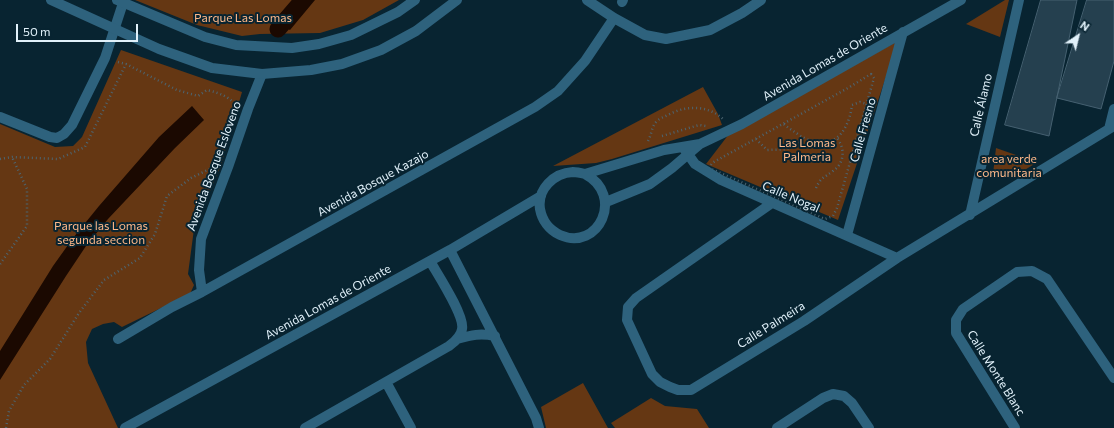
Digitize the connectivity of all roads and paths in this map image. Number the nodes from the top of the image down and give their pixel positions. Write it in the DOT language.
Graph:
graph roads {
  1 [pos="51,0"];
  2 [pos="415,0"];
  3 [pos="458,0"];
  4 [pos="587,0"];
  5 [pos="761,0"];
  6 [pos="961,0"];
  7 [pos="1019,0"];
  8 [pos="120,1"];
  9 [pos="614,18"];
  10 [pos="115,29"];
  11 [pos="903,32"];
  12 [pos="105,58"];
  13 [pos="262,74"];
  14 [pos="867,104"];
  15 [pos="238,107"];
  16 [pos="1114,109"];
  17 [pos="0,117"];
  18 [pos="721,123"];
  19 [pos="784,124"];
  20 [pos="710,126"];
  21 [pos="1111,128"];
  22 [pos="660,136"];
  23 [pos="802,137"];
  24 [pos="838,138"];
  25 [pos="646,142"];
  26 [pos="686,151"];
  27 [pos="12,157"];
  28 [pos="220,164"];
  29 [pos="585,174"];
  30 [pos="816,188"];
  31 [pos="541,196"];
  32 [pos="606,202"];
  33 [pos="772,203"];
  34 [pos="837,208"];
  35 [pos="970,215"];
  36 [pos="847,235"];
  37 [pos="450,250"];
  38 [pos="898,258"];
  39 [pos="430,261"];
  40 [pos="0,264"];
  41 [pos="202,292"];
  42 [pos="495,336"];
  43 [pos="118,339"];
  44 [pos="457,339"];
  45 [pos="1114,378"];
  46 [pos="386,382"];
  47 [pos="6,428"];
  48 [pos="125,428"];
  49 [pos="305,428"];
  50 [pos="411,428"];
  51 [pos="539,428"];
  52 [pos="777,428"];
  53 [pos="869,428"];
  54 [pos="1015,428"];
  1 -- 10 [label="street"];
  2 -- 8 [label="street"];
  3 -- 13 [label="street"];
  4 -- 9 [label="street"];
  5 -- 9 [label="street"];
  6 -- 11 [label="street, Avenida Lomas de Oriente"];
  7 -- 35 [label="street, Calle Álamo"];
  8 -- 10 [label="street"];
  9 -- 41 [label="street, Avenida Bosque Kazajo"];
  10 -- 12 [label="street"];
  10 -- 13 [label="street"];
  11 -- 26 [label="street, Avenida Lomas de Oriente"];
  11 -- 36 [label="street, Calle Fresno"];
  12 -- 15 [label="path"];
  12 -- 17 [label="street"];
  13 -- 41 [label="street, Avenida Bosque Esloveno"];
  14 -- 19 [label="path"];
  14 -- 24 [label="path"];
  14 -- 34 [label="path"];
  16 -- 21 [label="street"];
  18 -- 25 [label="path"];
  19 -- 23 [label="path"];
  19 -- 23 [label="path"];
  20 -- 22 [label="path"];
  21 -- 35 [label="street, Calle Palmeira"];
  23 -- 24 [label="path"];
  24 -- 30 [label="path"];
  26 -- 29 [label="street, Avenida Lomas de Oriente"];
  26 -- 32 [label="street, Avenida Lomas de Oriente"];
  26 -- 33 [label="street, Calle Nogal"];
  27 -- 40 [label="path"];
  28 -- 47 [label="path"];
  29 -- 31 [label="street"];
  29 -- 32 [label="street"];
  31 -- 32 [label="street"];
  31 -- 37 [label="street, Avenida Lomas de Oriente"];
  33 -- 36 [label="street, Calle Nogal"];
  33 -- 38 [label="street, Calle Palmeira"];
  35 -- 38 [label="street, Calle Palmeira"];
  36 -- 38 [label="street, Calle Nogal"];
  37 -- 39 [label="street, Avenida Lomas de Oriente"];
  37 -- 42 [label="street"];
  39 -- 44 [label="street"];
  39 -- 48 [label="street, Avenida Lomas de Oriente"];
  41 -- 43 [label="street, Avenida Bosque Kazajo"];
  42 -- 44 [label="street"];
  42 -- 51 [label="street"];
  44 -- 46 [label="street"];
  45 -- 54 [label="street, Calle Monte Blanc"];
  46 -- 49 [label="street"];
  46 -- 50 [label="street"];
  52 -- 53 [label="street"];
}
